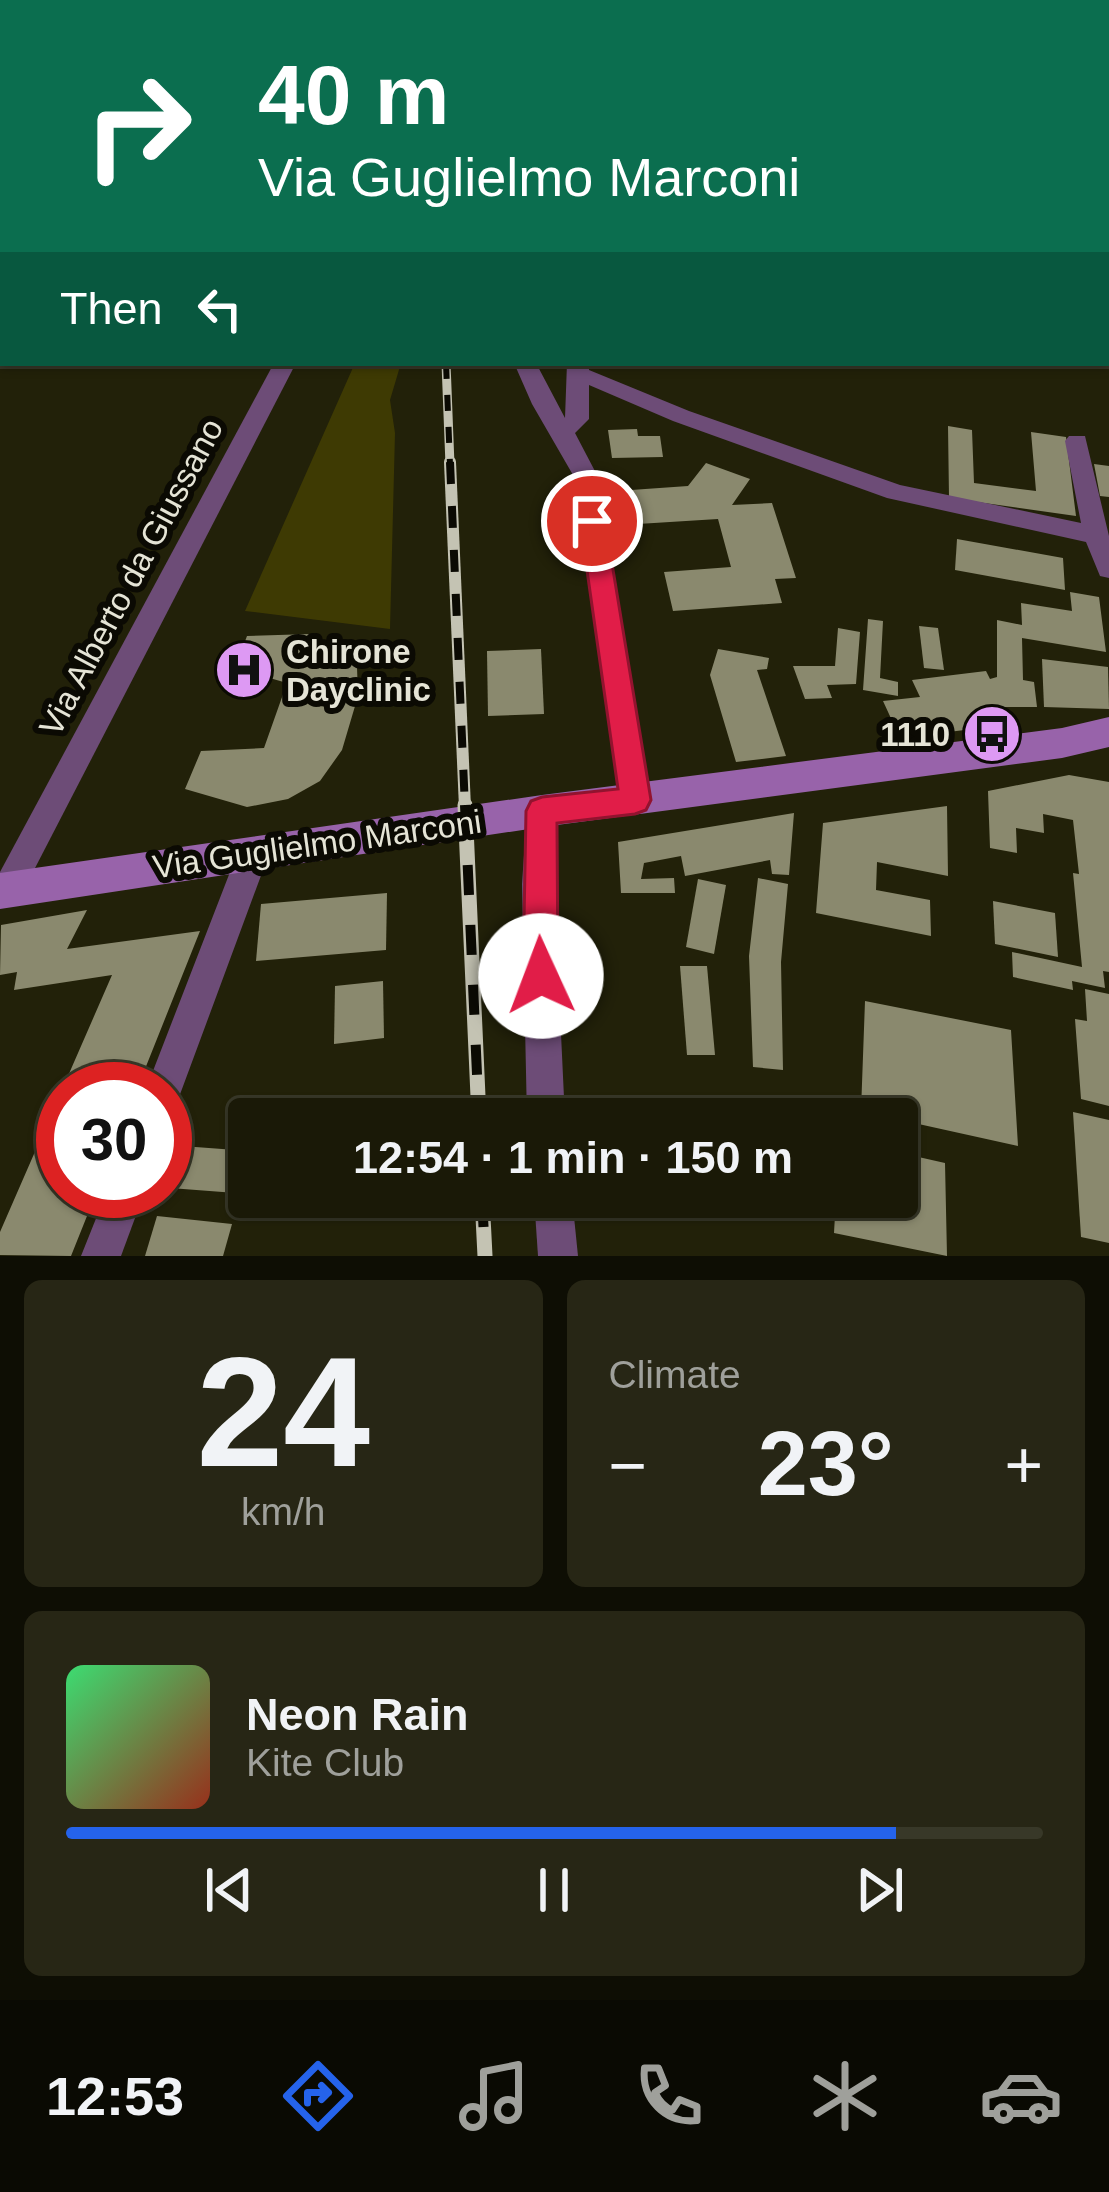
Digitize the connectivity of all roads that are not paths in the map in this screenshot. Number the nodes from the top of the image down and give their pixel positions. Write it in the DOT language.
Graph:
graph roads {
  1 [pos="282,366"];
  2 [pos="526,366"];
  3 [pos="578,368"];
  4 [pos="563,431"];
  5 [pos="1077,441"];
  6 [pos="1104,548"];
  7 [pos="1109,731"];
  8 [pos="1062,743"];
  9 [pos="1109,760"];
  10 [pos="635,800"];
  11 [pos="542,811"];
  12 [pos="253,854"];
  13 [pos="4,890"];
  14 [pos="174,1062"];
  15 [pos="545,1098"];
  16 [pos="116,1218"];
  17 [pos="555,1218"];
  18 [pos="101,1256"];
  19 [pos="558,1256"];
  1 -- 13 [label="street, Via Alberto da Giussano"];
  2 -- 4 [label="street"];
  3 -- 4 [label="street"];
  3 -- 6 [label="street"];
  4 -- 10 [label="street"];
  5 -- 6 [label="street"];
  7 -- 8 [label="main road, Via Guglielmo Marconi"];
  8 -- 9 [label="main road, Via Guglielmo Marconi"];
  8 -- 10 [label="main road, Via Guglielmo Marconi"];
  10 -- 11 [label="main road, Via Guglielmo Marconi"];
  11 -- 12 [label="main road, Via Guglielmo Marconi"];
  11 -- 15 [label="street"];
  12 -- 13 [label="main road, Via Guglielmo Marconi"];
  12 -- 14 [label="street"];
  16 -- 18 [label="street"];
  17 -- 19 [label="street"];
}
